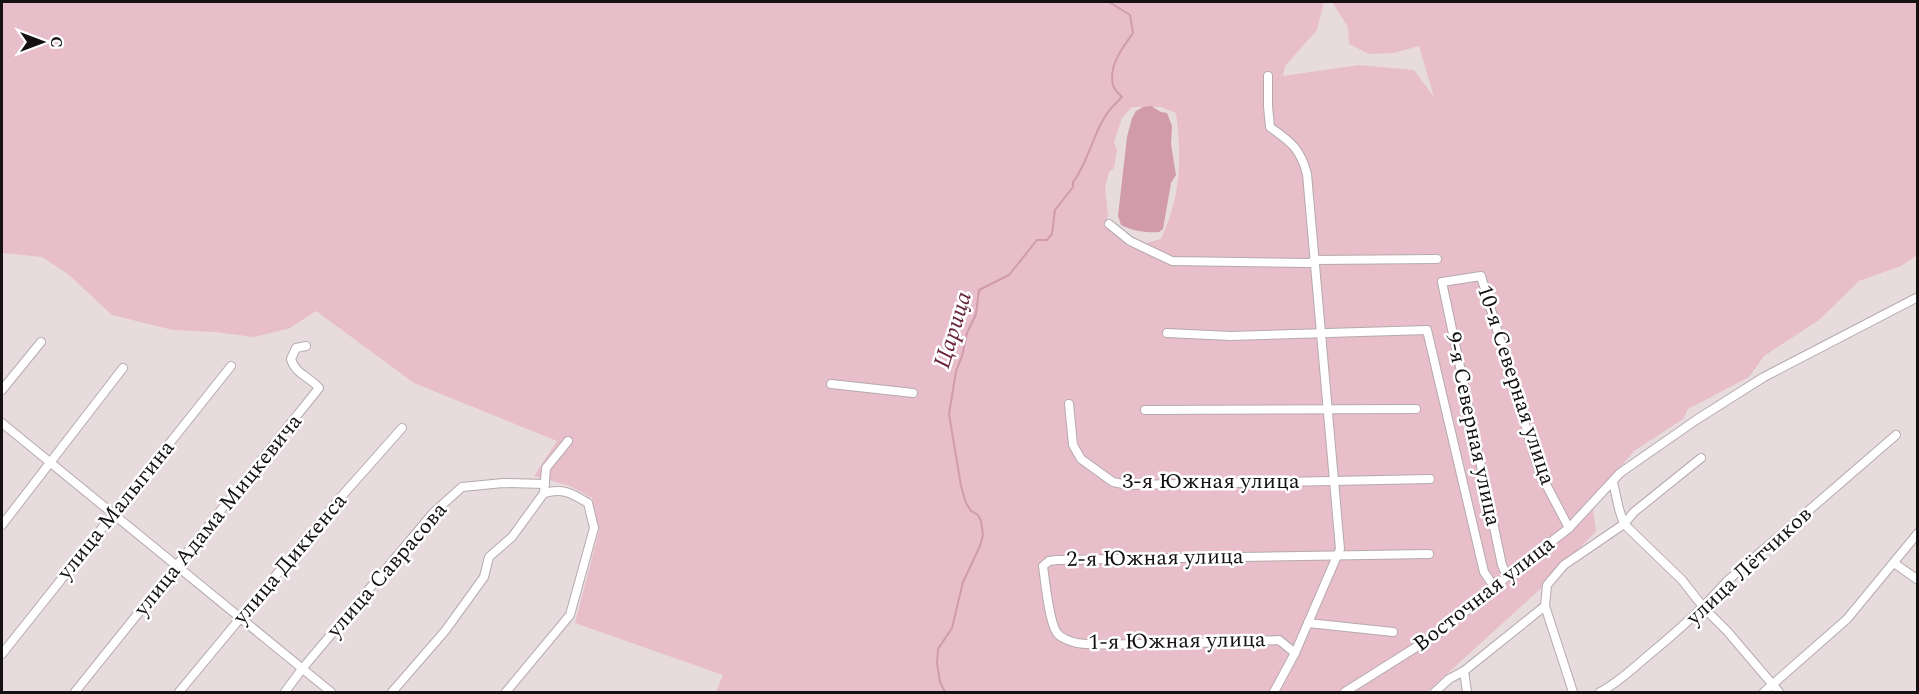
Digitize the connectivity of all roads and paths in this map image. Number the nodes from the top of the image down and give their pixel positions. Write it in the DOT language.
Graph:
graph roads {
  1 [pos="1268,76"];
  2 [pos="1109,224"];
  3 [pos="1437,259"];
  4 [pos="1315,260"];
  5 [pos="1442,282"];
  6 [pos="1917,297"];
  7 [pos="1167,333"];
  8 [pos="1322,333"];
  9 [pos="41,342"];
  10 [pos="306,345"];
  11 [pos="231,366"];
  12 [pos="123,368"];
  13 [pos="831,384"];
  14 [pos="2,390"];
  15 [pos="913,393"];
  16 [pos="1069,404"];
  17 [pos="1328,409"];
  18 [pos="1416,409"];
  19 [pos="1145,410"];
  20 [pos="2,423"];
  21 [pos="402,428"];
  22 [pos="1896,435"];
  23 [pos="568,441"];
  24 [pos="1701,458"];
  25 [pos="50,464"];
  26 [pos="1430,479"];
  27 [pos="1334,480"];
  28 [pos="1613,482"];
  29 [pos="545,484"];
  30 [pos="544,494"];
  31 [pos="112,513"];
  32 [pos="1624,524"];
  33 [pos="2,525"];
  34 [pos="1569,528"];
  35 [pos="1917,533"];
  36 [pos="1338,554"];
  37 [pos="1429,554"];
  38 [pos="1894,563"];
  39 [pos="177,566"];
  40 [pos="1507,576"];
  41 [pos="1917,580"];
  42 [pos="1495,588"];
  43 [pos="1545,606"];
  44 [pos="1704,608"];
  45 [pos="239,619"];
  46 [pos="1308,623"];
  47 [pos="1393,632"];
  48 [pos="1057,633"];
  49 [pos="1295,653"];
  50 [pos="2,654"];
  51 [pos="303,669"];
  52 [pos="1464,671"];
  53 [pos="1773,685"];
  54 [pos="75,693"];
  55 [pos="179,693"];
  56 [pos="285,693"];
  57 [pos="331,693"];
  58 [pos="392,693"];
  59 [pos="506,693"];
  60 [pos="1274,693"];
  61 [pos="1345,693"];
  62 [pos="1435,693"];
  63 [pos="1467,693"];
  64 [pos="1573,693"];
  65 [pos="1600,693"];
  66 [pos="1764,693"];
  67 [pos="1779,693"];
  1 -- 4 [label="street"];
  2 -- 4 [label="street"];
  3 -- 4 [label="street"];
  4 -- 8 [label="street"];
  5 -- 34 [label="street, 10-я Северная улица"];
  5 -- 40 [label="street, 9-я Северная улица"];
  6 -- 28 [label="street, Восточная улица"];
  7 -- 8 [label="street"];
  8 -- 17 [label="street"];
  8 -- 42 [label="street"];
  9 -- 14 [label="street"];
  10 -- 39 [label="street, улица Адама Мицкевича"];
  11 -- 31 [label="street, улица Малыгина"];
  12 -- 25 [label="street"];
  13 -- 15 [label="street"];
  16 -- 27 [label="street, 3-я Южная улица"];
  17 -- 18 [label="street"];
  17 -- 19 [label="street"];
  17 -- 27 [label="street"];
  20 -- 25 [label="street"];
  21 -- 45 [label="street, улица Диккенса"];
  22 -- 44 [label="street, улица Лётчиков"];
  23 -- 29 [label="street"];
  24 -- 32 [label="street"];
  25 -- 31 [label="street"];
  25 -- 33 [label="street"];
  26 -- 27 [label="street, 3-я Южная улица"];
  27 -- 36 [label="street"];
  28 -- 32 [label="street"];
  28 -- 34 [label="street, Восточная улица"];
  29 -- 30 [label="street"];
  29 -- 51 [label="street, улица Саврасова"];
  30 -- 58 [label="street"];
  30 -- 59 [label="street"];
  31 -- 39 [label="street"];
  31 -- 50 [label="street, улица Малыгина"];
  32 -- 43 [label="street"];
  32 -- 44 [label="street"];
  34 -- 40 [label="street, Восточная улица"];
  35 -- 38 [label="street"];
  36 -- 37 [label="street"];
  36 -- 46 [label="street"];
  36 -- 48 [label="street, 2-я Южная улица"];
  38 -- 41 [label="street"];
  38 -- 53 [label="street"];
  39 -- 45 [label="street"];
  39 -- 54 [label="street, улица Адама Мицкевича"];
  40 -- 42 [label="street, Восточная улица"];
  42 -- 61 [label="street, Восточная улица"];
  43 -- 52 [label="street"];
  43 -- 64 [label="street"];
  44 -- 53 [label="street"];
  44 -- 65 [label="street, улица Лётчиков"];
  45 -- 51 [label="street"];
  45 -- 55 [label="street, улица Диккенса"];
  46 -- 47 [label="street"];
  46 -- 49 [label="street"];
  48 -- 49 [label="street, 1-я Южная улица"];
  49 -- 60 [label="street"];
  51 -- 56 [label="street, улица Саврасова"];
  51 -- 57 [label="street"];
  52 -- 62 [label="street"];
  52 -- 63 [label="street"];
  53 -- 66 [label="street"];
  53 -- 67 [label="street"];
}
